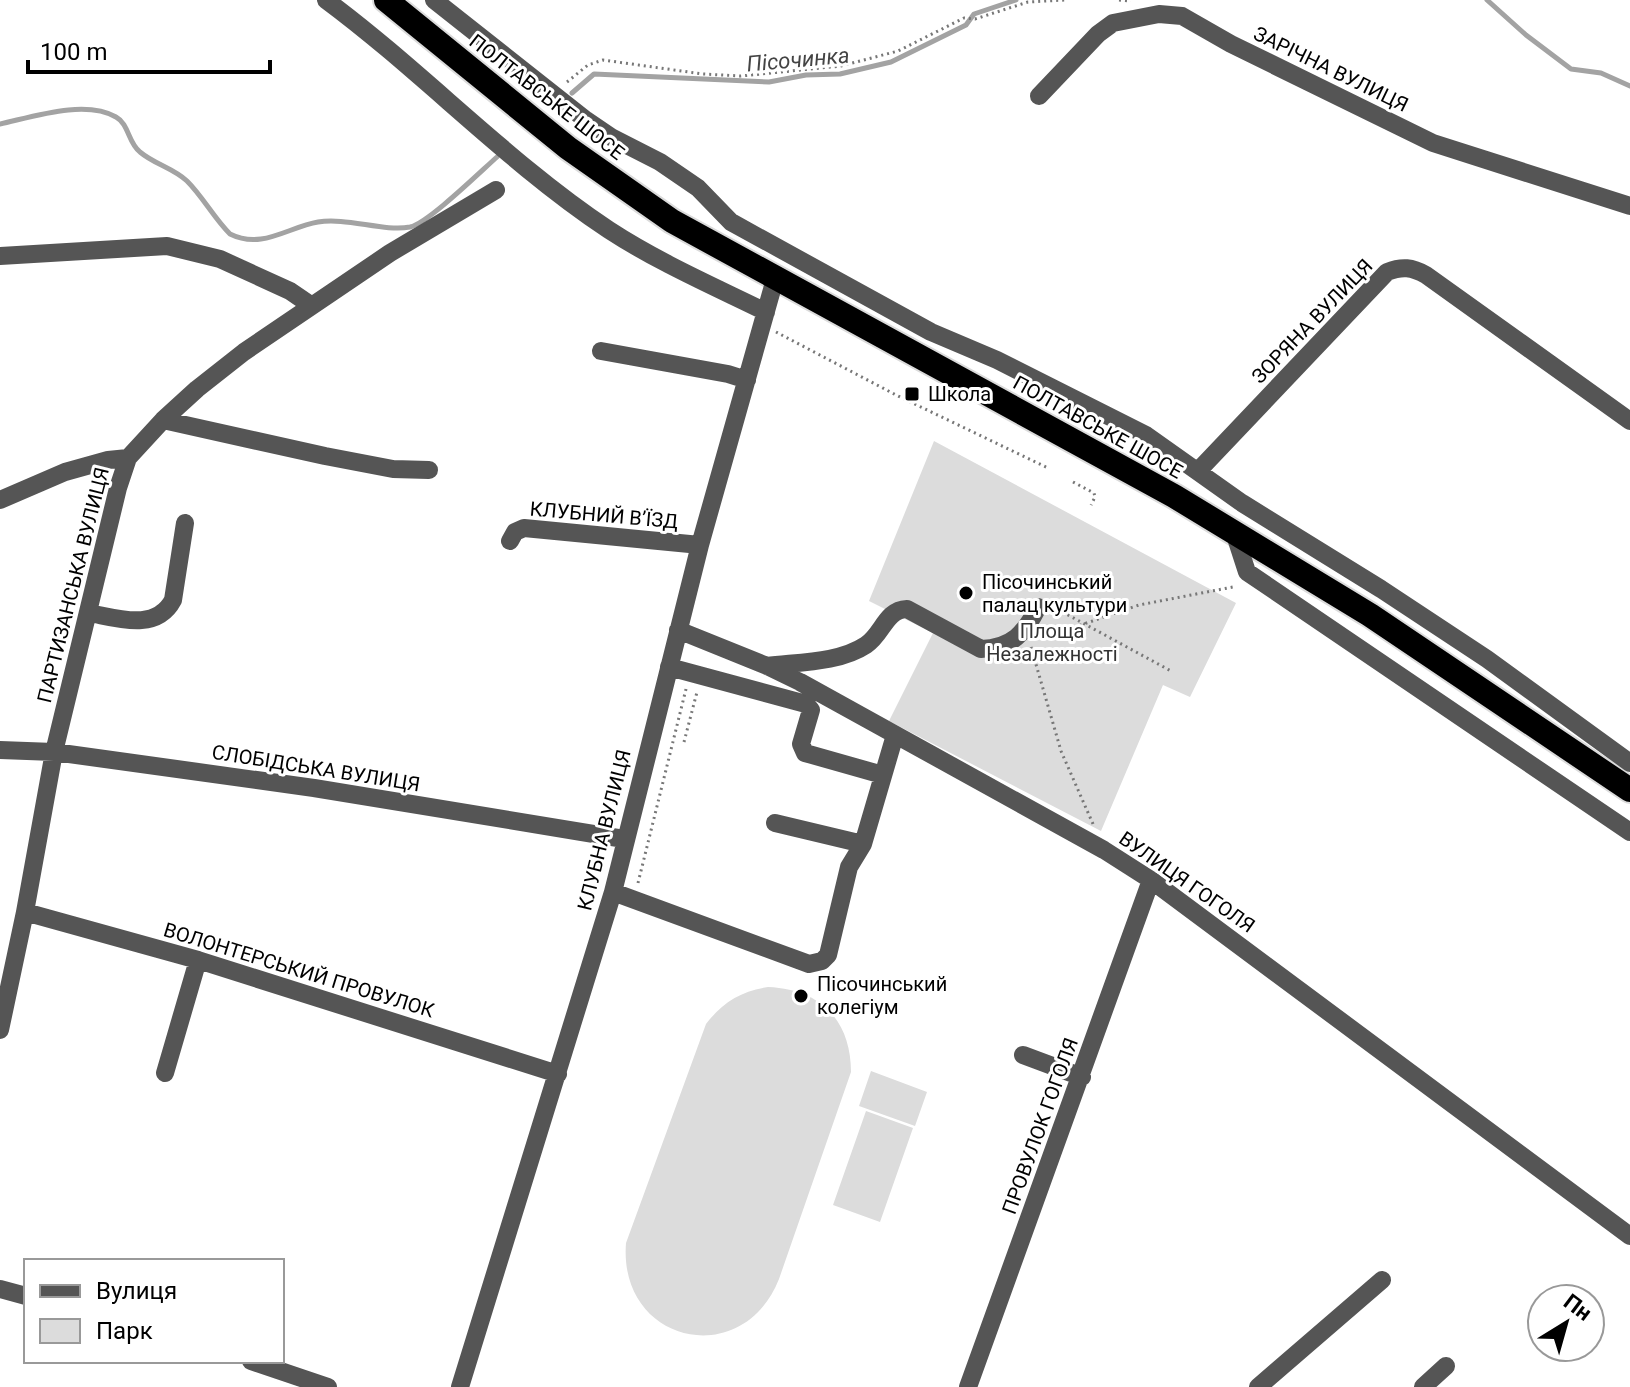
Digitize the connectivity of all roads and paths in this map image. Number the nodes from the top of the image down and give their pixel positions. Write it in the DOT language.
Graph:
graph roads {
  1 [pos="326,0"];
  2 [pos="386,0"];
  3 [pos="434,0"];
  4 [pos="1065,0"];
  5 [pos="553,95"];
  6 [pos="1039,96"];
  7 [pos="496,190"];
  8 [pos="1630,206"];
  9 [pos="0,256"];
  10 [pos="775,279"];
  11 [pos="312,306"];
  12 [pos="764,318"];
  13 [pos="601,351"];
  14 [pos="747,380"];
  15 [pos="163,420"];
  16 [pos="1630,421"];
  17 [pos="128,458"];
  18 [pos="1048,468"];
  19 [pos="429,470"];
  20 [pos="1198,471"];
  21 [pos="1073,482"];
  22 [pos="0,500"];
  23 [pos="1091,505"];
  24 [pos="185,523"];
  25 [pos="1234,532"];
  26 [pos="510,541"];
  27 [pos="700,545"];
  28 [pos="1233,587"];
  29 [pos="1048,608"];
  30 [pos="89,613"];
  31 [pos="1086,625"];
  32 [pos="678,630"];
  33 [pos="767,666"];
  34 [pos="669,667"];
  35 [pos="1171,671"];
  36 [pos="695,674"];
  37 [pos="895,735"];
  38 [pos="684,742"];
  39 [pos="0,750"];
  40 [pos="671,750"];
  41 [pos="677,751"];
  42 [pos="54,752"];
  43 [pos="1630,763"];
  44 [pos="883,775"];
  45 [pos="1630,790"];
  46 [pos="775,823"];
  47 [pos="1630,832"];
  48 [pos="624,839"];
  49 [pos="863,844"];
  50 [pos="1104,850"];
  51 [pos="1151,880"];
  52 [pos="613,892"];
  53 [pos="634,898"];
  54 [pos="25,912"];
  55 [pos="198,960"];
  56 [pos="0,1030"];
  57 [pos="1023,1055"];
  58 [pos="165,1073"];
  59 [pos="558,1074"];
  60 [pos="1082,1077"];
  61 [pos="1630,1236"];
  62 [pos="1382,1280"];
  63 [pos="0,1289"];
  64 [pos="24,1295"];
  65 [pos="257,1363"];
  66 [pos="1446,1366"];
  67 [pos="328,1387"];
  68 [pos="460,1387"];
  69 [pos="968,1387"];
  70 [pos="1258,1387"];
  71 [pos="1423,1387"];
  1 -- 12 [label="street"];
  2 -- 10 [label="highway, ПОЛТАВСЬКЕ ШОСЕ"];
  3 -- 5 [label="street"];
  4 -- 5 [label="path"];
  5 -- 20 [label="street"];
  6 -- 8 [label="street, ЗАРІЧНА ВУЛИЦЯ"];
  7 -- 11 [label="street, ПАРТИЗАНСЬКА ВУЛИЦЯ"];
  9 -- 11 [label="street"];
  10 -- 12 [label="street, КЛУБНА ВУЛИЦЯ"];
  10 -- 25 [label="highway, ПОЛТАВСЬКЕ ШОСЕ"];
  11 -- 15 [label="street, ПАРТИЗАНСЬКА ВУЛИЦЯ"];
  12 -- 14 [label="street, КЛУБНА ВУЛИЦЯ"];
  12 -- 18 [label="path"];
  13 -- 14 [label="street"];
  14 -- 27 [label="street, КЛУБНА ВУЛИЦЯ"];
  15 -- 17 [label="street, ПАРТИЗАНСЬКА ВУЛИЦЯ"];
  15 -- 19 [label="street"];
  16 -- 20 [label="street, ЗОРЯНА ВУЛИЦЯ"];
  17 -- 22 [label="street"];
  17 -- 30 [label="street, ПАРТИЗАНСЬКА ВУЛИЦЯ"];
  20 -- 43 [label="street"];
  21 -- 23 [label="path"];
  24 -- 30 [label="street"];
  25 -- 45 [label="highway, ПОЛТАВСЬКЕ ШОСЕ"];
  25 -- 47 [label="street"];
  26 -- 27 [label="street, КЛУБНИЙ В’ЇЗД"];
  27 -- 32 [label="street, КЛУБНА ВУЛИЦЯ"];
  28 -- 31 [label="path"];
  29 -- 31 [label="path"];
  29 -- 33 [label="street"];
  30 -- 42 [label="street, ПАРТИЗАНСЬКА ВУЛИЦЯ"];
  31 -- 35 [label="path"];
  31 -- 50 [label="path"];
  32 -- 33 [label="street, ВУЛИЦЯ ГОГОЛЯ"];
  32 -- 34 [label="street, КЛУБНА ВУЛИЦЯ"];
  33 -- 37 [label="street, ВУЛИЦЯ ГОГОЛЯ"];
  34 -- 36 [label="street"];
  34 -- 48 [label="street, КЛУБНА ВУЛИЦЯ"];
  36 -- 38 [label="path"];
  36 -- 40 [label="path"];
  36 -- 44 [label="street"];
  37 -- 44 [label="street"];
  37 -- 50 [label="street, ВУЛИЦЯ ГОГОЛЯ"];
  39 -- 42 [label="street, СЛОБІДСЬКА ВУЛИЦЯ"];
  40 -- 41 [label="path"];
  40 -- 53 [label="path"];
  42 -- 48 [label="street, СЛОБІДСЬКА ВУЛИЦЯ"];
  42 -- 54 [label="street, ПАРТИЗАНСЬКА ВУЛИЦЯ"];
  44 -- 49 [label="street"];
  46 -- 49 [label="street"];
  48 -- 52 [label="street, КЛУБНА ВУЛИЦЯ"];
  49 -- 53 [label="street"];
  50 -- 51 [label="street, ВУЛИЦЯ ГОГОЛЯ"];
  51 -- 60 [label="street, ПРОВУЛОК ГОГОЛЯ"];
  51 -- 61 [label="street, ВУЛИЦЯ ГОГОЛЯ"];
  52 -- 53 [label="street"];
  52 -- 59 [label="street, КЛУБНА ВУЛИЦЯ"];
  54 -- 55 [label="street, ВОЛОНТЕРСЬКИЙ ПРОВУЛОК"];
  54 -- 56 [label="street, ПАРТИЗАНСЬКА ВУЛИЦЯ"];
  55 -- 58 [label="street"];
  55 -- 59 [label="street, ВОЛОНТЕРСЬКИЙ ПРОВУЛОК"];
  57 -- 60 [label="street"];
  59 -- 68 [label="street, КЛУБНА ВУЛИЦЯ"];
  60 -- 69 [label="street, ПРОВУЛОК ГОГОЛЯ"];
  62 -- 70 [label="street"];
  63 -- 64 [label="street"];
  65 -- 67 [label="street"];
  66 -- 71 [label="street"];
}
